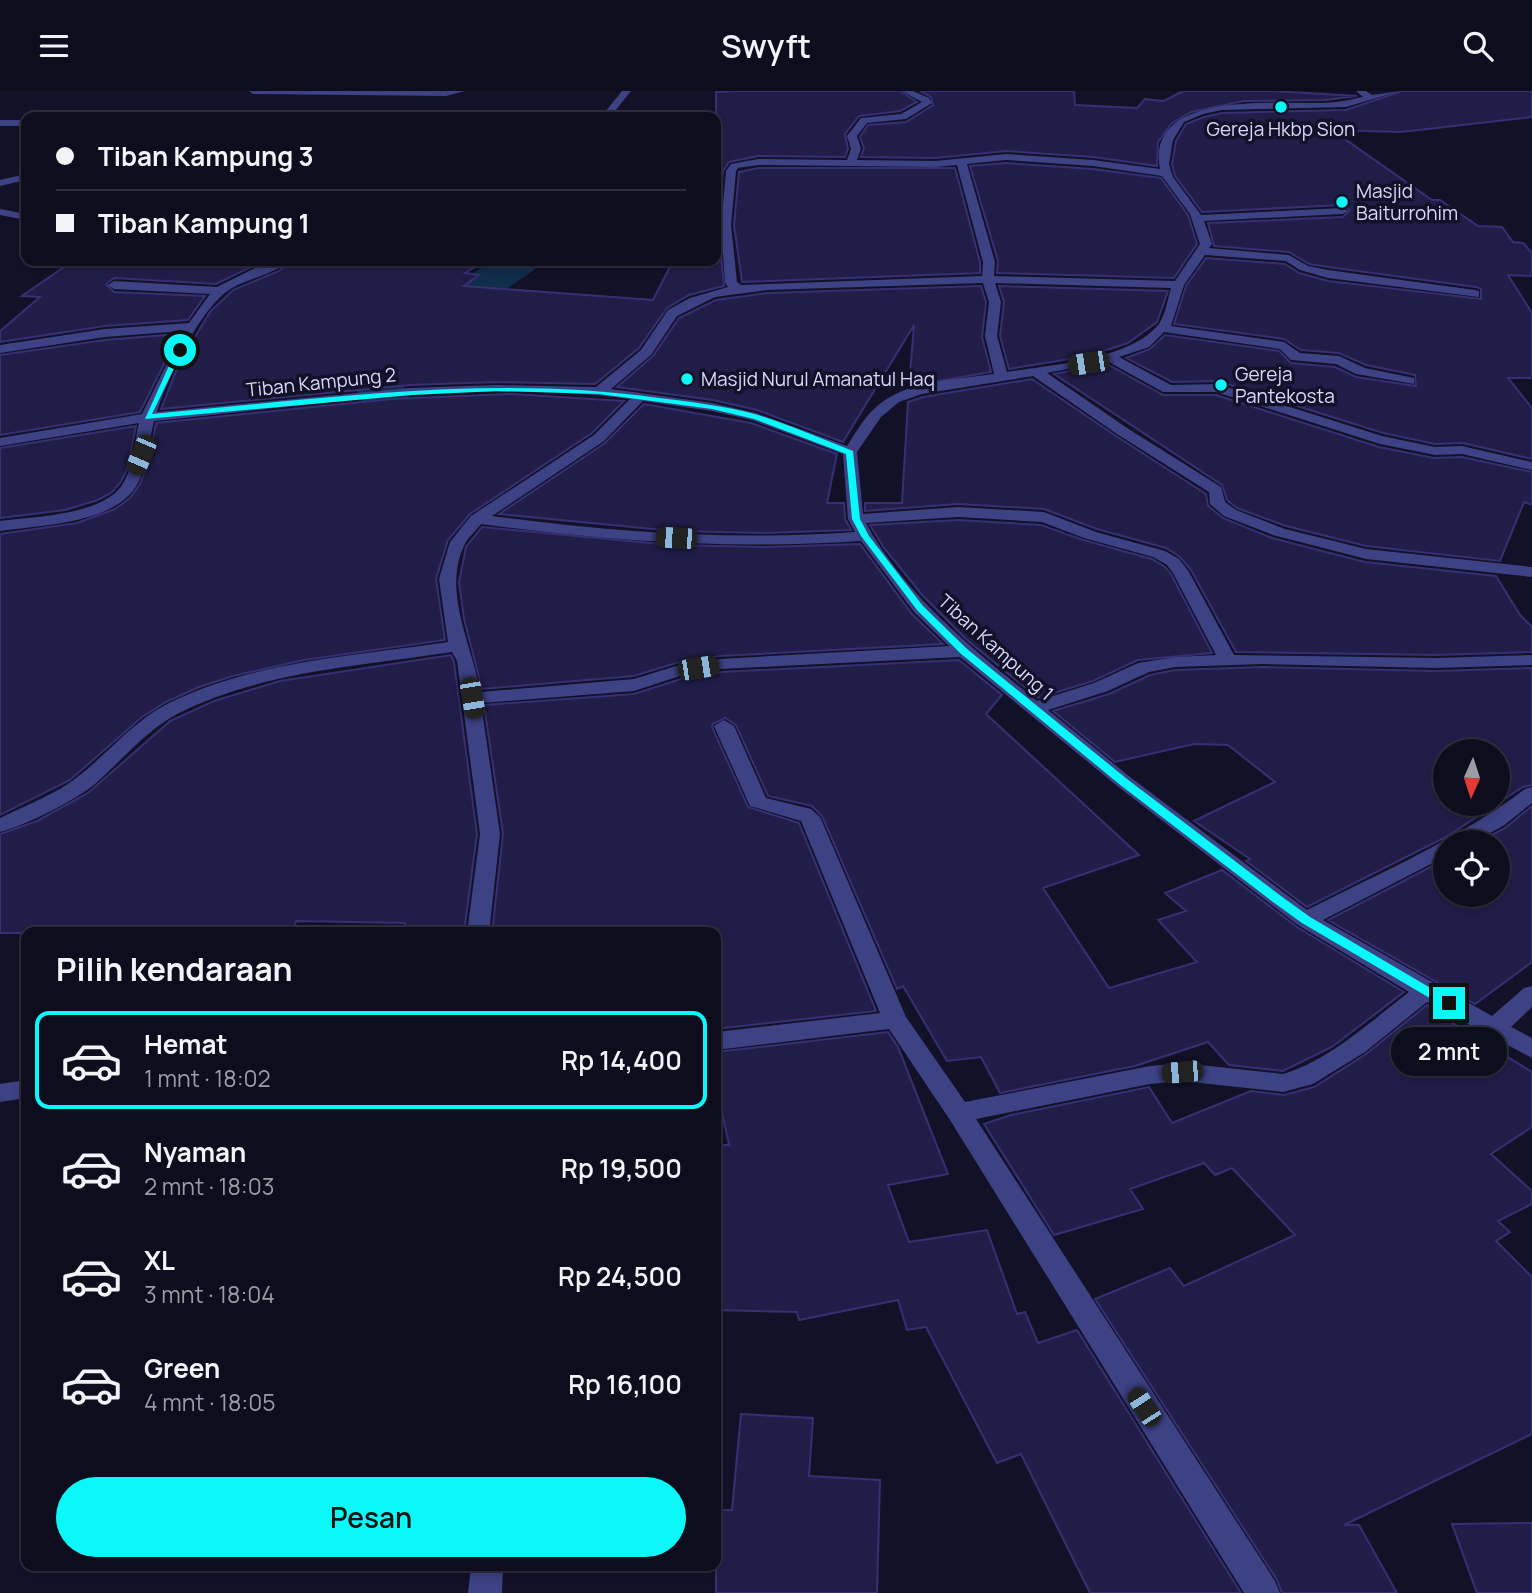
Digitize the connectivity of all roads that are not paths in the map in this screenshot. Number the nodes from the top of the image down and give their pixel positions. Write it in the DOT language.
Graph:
graph roads {
  1 [pos="253,91"];
  2 [pos="461,91"];
  3 [pos="628,91"];
  4 [pos="906,91"];
  5 [pos="1396,91"];
  6 [pos="1364,95"];
  7 [pos="609,112"];
  8 [pos="0,123"];
  9 [pos="21,123"];
  10 [pos="852,161"];
  11 [pos="961,162"];
  12 [pos="1166,173"];
  13 [pos="21,178"];
  14 [pos="0,183"];
  15 [pos="1343,211"];
  16 [pos="0,212"];
  17 [pos="21,216"];
  18 [pos="1196,218"];
  19 [pos="1203,251"];
  20 [pos="270,266"];
  21 [pos="988,279"];
  22 [pos="114,285"];
  23 [pos="1178,285"];
  24 [pos="738,288"];
  25 [pos="220,291"];
  26 [pos="1475,294"];
  27 [pos="191,327"];
  28 [pos="1162,328"];
  29 [pos="0,349"];
  30 [pos="1107,356"];
  31 [pos="1035,371"];
  32 [pos="1001,376"];
  33 [pos="1409,380"];
  34 [pos="599,391"];
  35 [pos="638,399"];
  36 [pos="147,417"];
  37 [pos="0,442"];
  38 [pos="850,452"];
  39 [pos="1532,466"];
  40 [pos="477,519"];
  41 [pos="856,519"];
  42 [pos="0,526"];
  43 [pos="865,536"];
  44 [pos="1532,572"];
  45 [pos="457,646"];
  46 [pos="964,651"];
  47 [pos="1227,659"];
  48 [pos="1532,660"];
  49 [pos="472,698"];
  50 [pos="1032,709"];
  51 [pos="724,726"];
  52 [pos="1532,793"];
  53 [pos="0,826"];
  54 [pos="1479,830"];
  55 [pos="1433,854"];
  56 [pos="1306,920"];
  57 [pos="479,927"];
  58 [pos="1426,991"];
  59 [pos="1532,994"];
  60 [pos="895,1020"];
  61 [pos="1495,1027"];
  62 [pos="721,1040"];
  63 [pos="1532,1049"];
  64 [pos="21,1090"];
  65 [pos="0,1093"];
  66 [pos="959,1113"];
  67 [pos="487,1571"];
  68 [pos="485,1593"];
  69 [pos="1263,1593"];
  1 -- 2 [label="street"];
  3 -- 7 [label="street"];
  4 -- 10 [label="street"];
  5 -- 6 [label="street"];
  6 -- 12 [label="street"];
  8 -- 9 [label="street"];
  10 -- 11 [label="street"];
  10 -- 24 [label="street"];
  11 -- 12 [label="street"];
  11 -- 21 [label="street"];
  12 -- 18 [label="street"];
  13 -- 14 [label="street"];
  15 -- 18 [label="street"];
  16 -- 17 [label="street"];
  18 -- 19 [label="street"];
  19 -- 23 [label="street"];
  19 -- 26 [label="street"];
  20 -- 25 [label="street"];
  21 -- 23 [label="street"];
  21 -- 24 [label="street"];
  21 -- 32 [label="street"];
  22 -- 25 [label="street"];
  23 -- 28 [label="street"];
  24 -- 34 [label="street"];
  25 -- 27 [label="street"];
  27 -- 29 [label="street"];
  27 -- 36 [label="street"];
  28 -- 30 [label="street"];
  28 -- 33 [label="street"];
  30 -- 31 [label="street"];
  30 -- 39 [label="street"];
  31 -- 32 [label="street"];
  31 -- 44 [label="street"];
  32 -- 38 [label="street"];
  34 -- 35 [label="street, Tiban Kampung 2"];
  34 -- 36 [label="street, Tiban Kampung 2"];
  35 -- 38 [label="street, Tiban Kampung 2"];
  35 -- 40 [label="street"];
  36 -- 37 [label="street, Tiban Kampung 2"];
  36 -- 42 [label="street"];
  38 -- 41 [label="street, Tiban Kampung 1"];
  40 -- 43 [label="street"];
  40 -- 45 [label="street"];
  41 -- 43 [label="street, Tiban Kampung 1"];
  41 -- 47 [label="street"];
  43 -- 46 [label="street, Tiban Kampung 1"];
  45 -- 49 [label="street"];
  45 -- 53 [label="street"];
  46 -- 49 [label="street"];
  46 -- 50 [label="street, Tiban Kampung 1"];
  47 -- 48 [label="street"];
  47 -- 50 [label="street"];
  49 -- 57 [label="street"];
  50 -- 56 [label="street, Tiban Kampung 1"];
  51 -- 60 [label="street"];
  52 -- 54 [label="street"];
  55 -- 56 [label="street"];
  56 -- 58 [label="street, Tiban Kampung 1"];
  58 -- 61 [label="street, Tiban Kampung 1"];
  58 -- 66 [label="street"];
  59 -- 61 [label="street"];
  60 -- 62 [label="street"];
  60 -- 66 [label="street"];
  61 -- 63 [label="street, Tiban Kampung 1"];
  64 -- 65 [label="street"];
  66 -- 69 [label="street"];
  67 -- 68 [label="street"];
}
